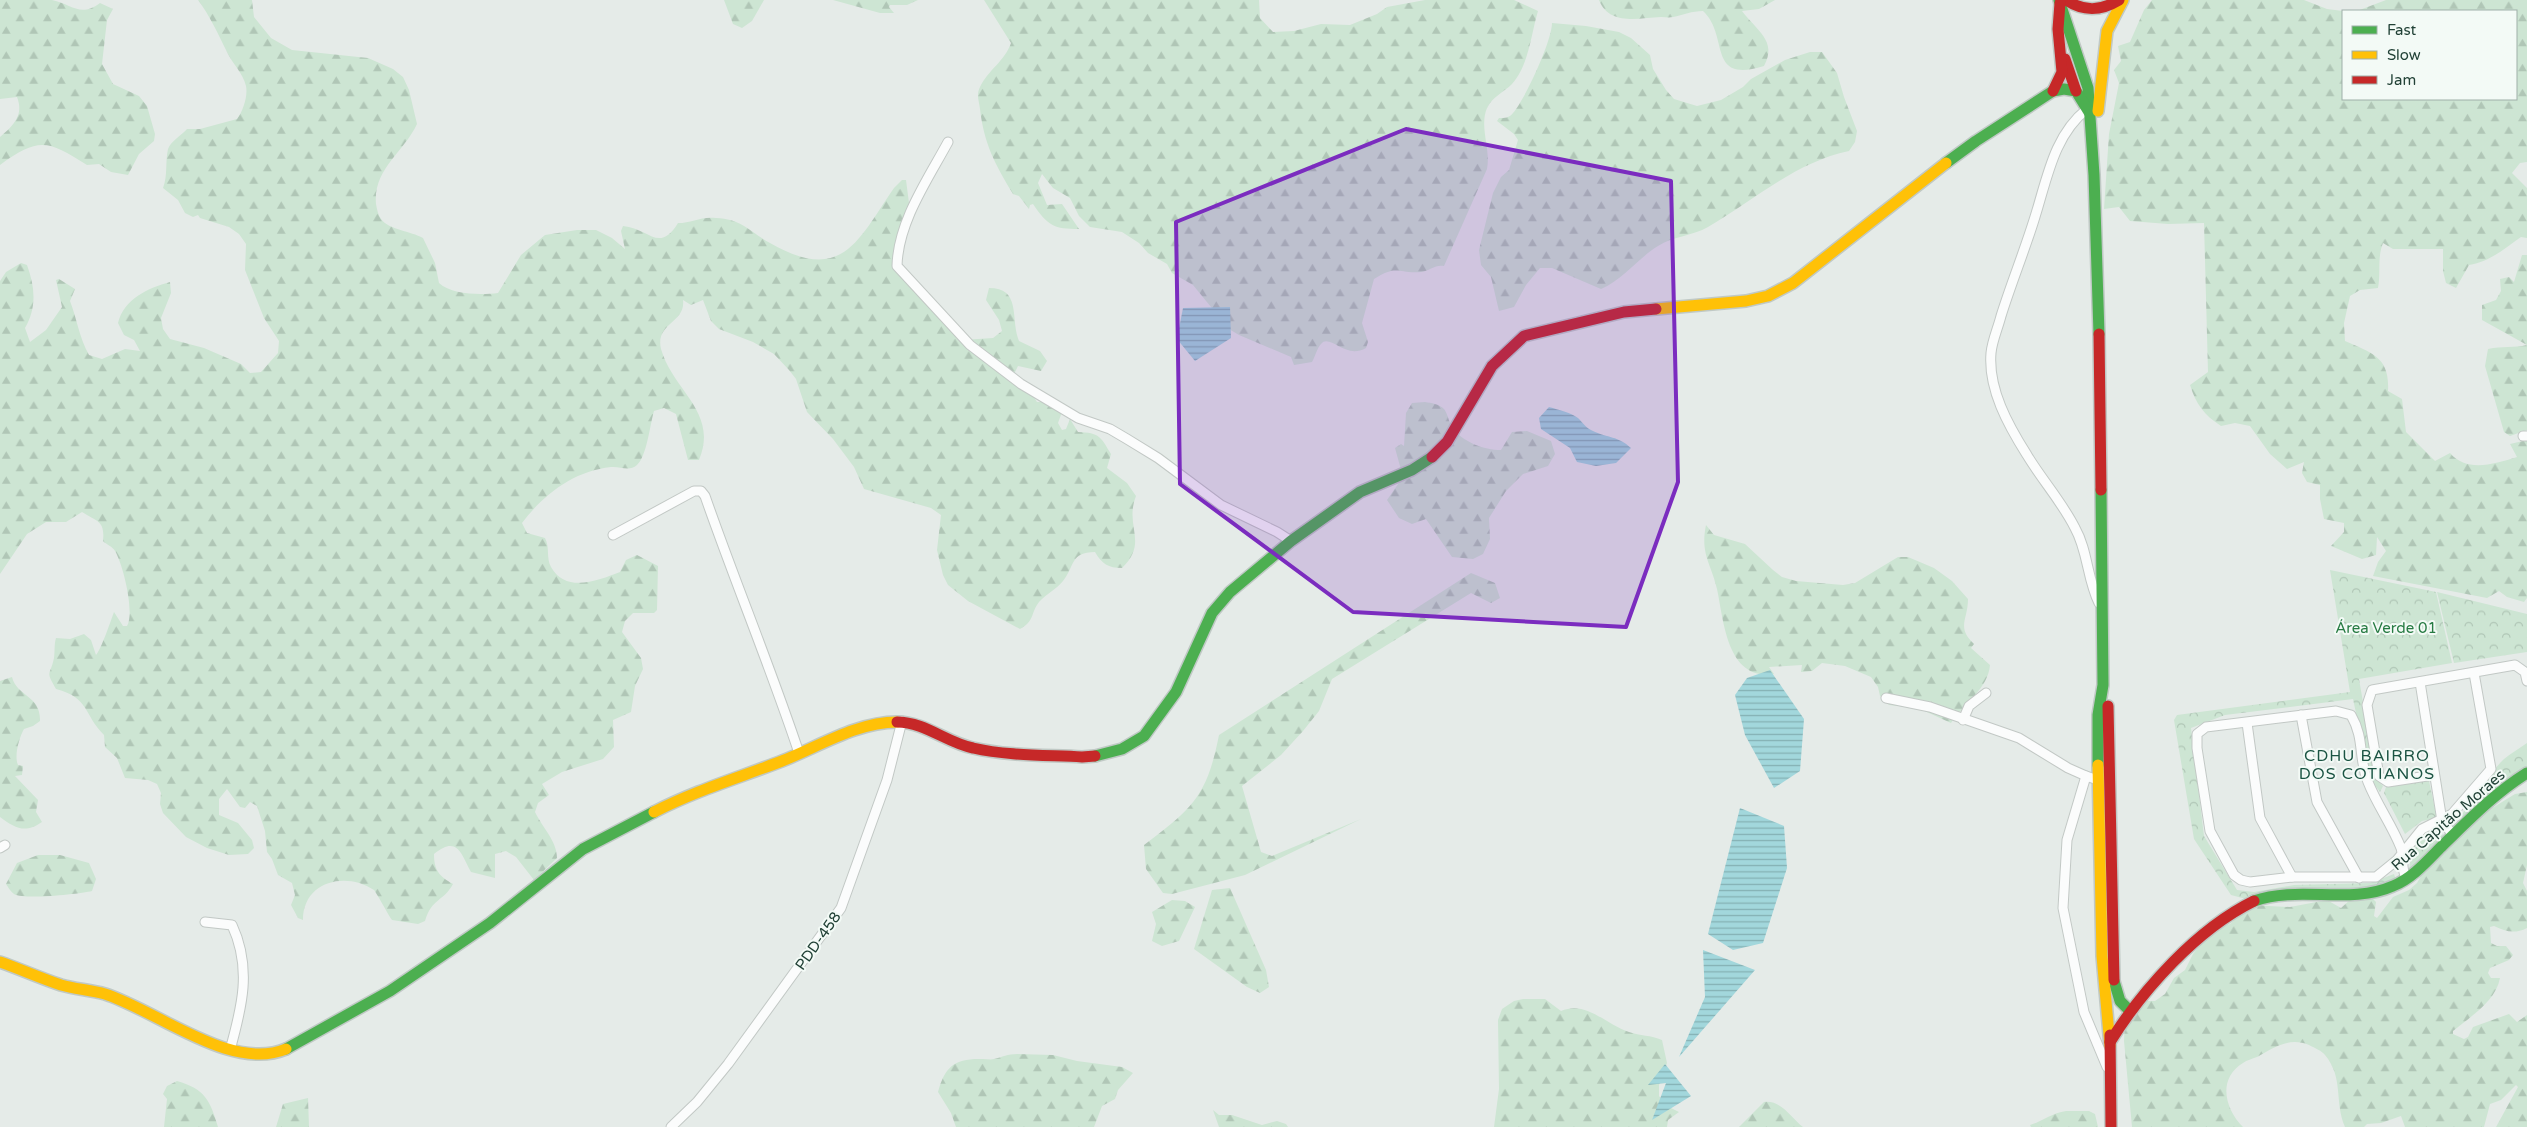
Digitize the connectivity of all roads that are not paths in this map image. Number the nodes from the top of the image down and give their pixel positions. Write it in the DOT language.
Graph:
graph roads {
  1 [pos="2119,0"];
  2 [pos="2123,0"];
  3 [pos="2062,1"];
  4 [pos="2058,40"];
  5 [pos="2076,90"];
  6 [pos="2053,92"];
  7 [pos="2089,112"];
  8 [pos="948,142"];
  9 [pos="2094,175"];
  10 [pos="614,535"];
  11 [pos="1291,541"];
  12 [pos="2102,610"];
  13 [pos="2474,672"];
  14 [pos="2527,680"];
  15 [pos="2420,682"];
  16 [pos="2103,685"];
  17 [pos="1986,693"];
  18 [pos="1886,698"];
  19 [pos="2301,715"];
  20 [pos="1963,720"];
  21 [pos="902,721"];
  22 [pos="2247,724"];
  23 [pos="799,754"];
  24 [pos="2527,773"];
  25 [pos="2434,775"];
  26 [pos="2086,776"];
  27 [pos="2098,780"];
  28 [pos="2442,820"];
  29 [pos="2454,835"];
  30 [pos="2402,852"];
  31 [pos="2100,862"];
  32 [pos="2112,862"];
  33 [pos="2113,876"];
  34 [pos="2100,877"];
  35 [pos="2292,877"];
  36 [pos="2359,878"];
  37 [pos="2406,878"];
  38 [pos="204,922"];
  39 [pos="0,962"];
  40 [pos="2114,981"];
  41 [pos="2130,1009"];
  42 [pos="2109,1020"];
  43 [pos="2110,1044"];
  44 [pos="230,1050"];
  45 [pos="2110,1076"];
  46 [pos="671,1127"];
  47 [pos="2111,1127"];
  1 -- 3 [label="main road"];
  2 -- 9 [label="main road"];
  3 -- 4 [label="main road"];
  3 -- 7 [label="main road"];
  4 -- 5 [label="main road"];
  4 -- 6 [label="main road"];
  5 -- 6 [label="main road"];
  5 -- 7 [label="main road"];
  6 -- 11 [label="main road"];
  7 -- 9 [label="main road"];
  7 -- 12 [label="street"];
  8 -- 11 [label="street"];
  9 -- 12 [label="main road"];
  10 -- 23 [label="street"];
  11 -- 21 [label="main road"];
  12 -- 16 [label="main road"];
  13 -- 14 [label="street"];
  13 -- 15 [label="street"];
  13 -- 28 [label="street"];
  15 -- 25 [label="street"];
  15 -- 25 [label="street"];
  16 -- 27 [label="main road"];
  16 -- 32 [label="main road"];
  17 -- 20 [label="street"];
  18 -- 20 [label="street"];
  19 -- 22 [label="street"];
  19 -- 30 [label="street"];
  19 -- 36 [label="street"];
  20 -- 26 [label="street"];
  21 -- 23 [label="main road"];
  21 -- 46 [label="street, PDD-458 / PDD-458"];
  22 -- 35 [label="street"];
  22 -- 35 [label="street"];
  23 -- 44 [label="main road"];
  24 -- 29 [label="main road, Rua Capitão Moraes"];
  25 -- 28 [label="street"];
  26 -- 27 [label="street"];
  26 -- 45 [label="street"];
  27 -- 31 [label="main road"];
  28 -- 29 [label="street"];
  28 -- 30 [label="street"];
  29 -- 37 [label="main road, Rua Capitão Moraes"];
  30 -- 36 [label="street"];
  30 -- 37 [label="street"];
  31 -- 32 [label="main road"];
  31 -- 34 [label="main road"];
  32 -- 33 [label="main road"];
  33 -- 34 [label="main road"];
  33 -- 40 [label="main road"];
  34 -- 42 [label="main road"];
  35 -- 36 [label="street"];
  37 -- 41 [label="main road, Rua Capitão Moraes"];
  38 -- 44 [label="street"];
  39 -- 44 [label="main road"];
  40 -- 41 [label="main road"];
  40 -- 42 [label="main road"];
  41 -- 42 [label="main road"];
  41 -- 43 [label="main road"];
  42 -- 43 [label="main road"];
  43 -- 45 [label="main road"];
  45 -- 47 [label="main road"];
}
